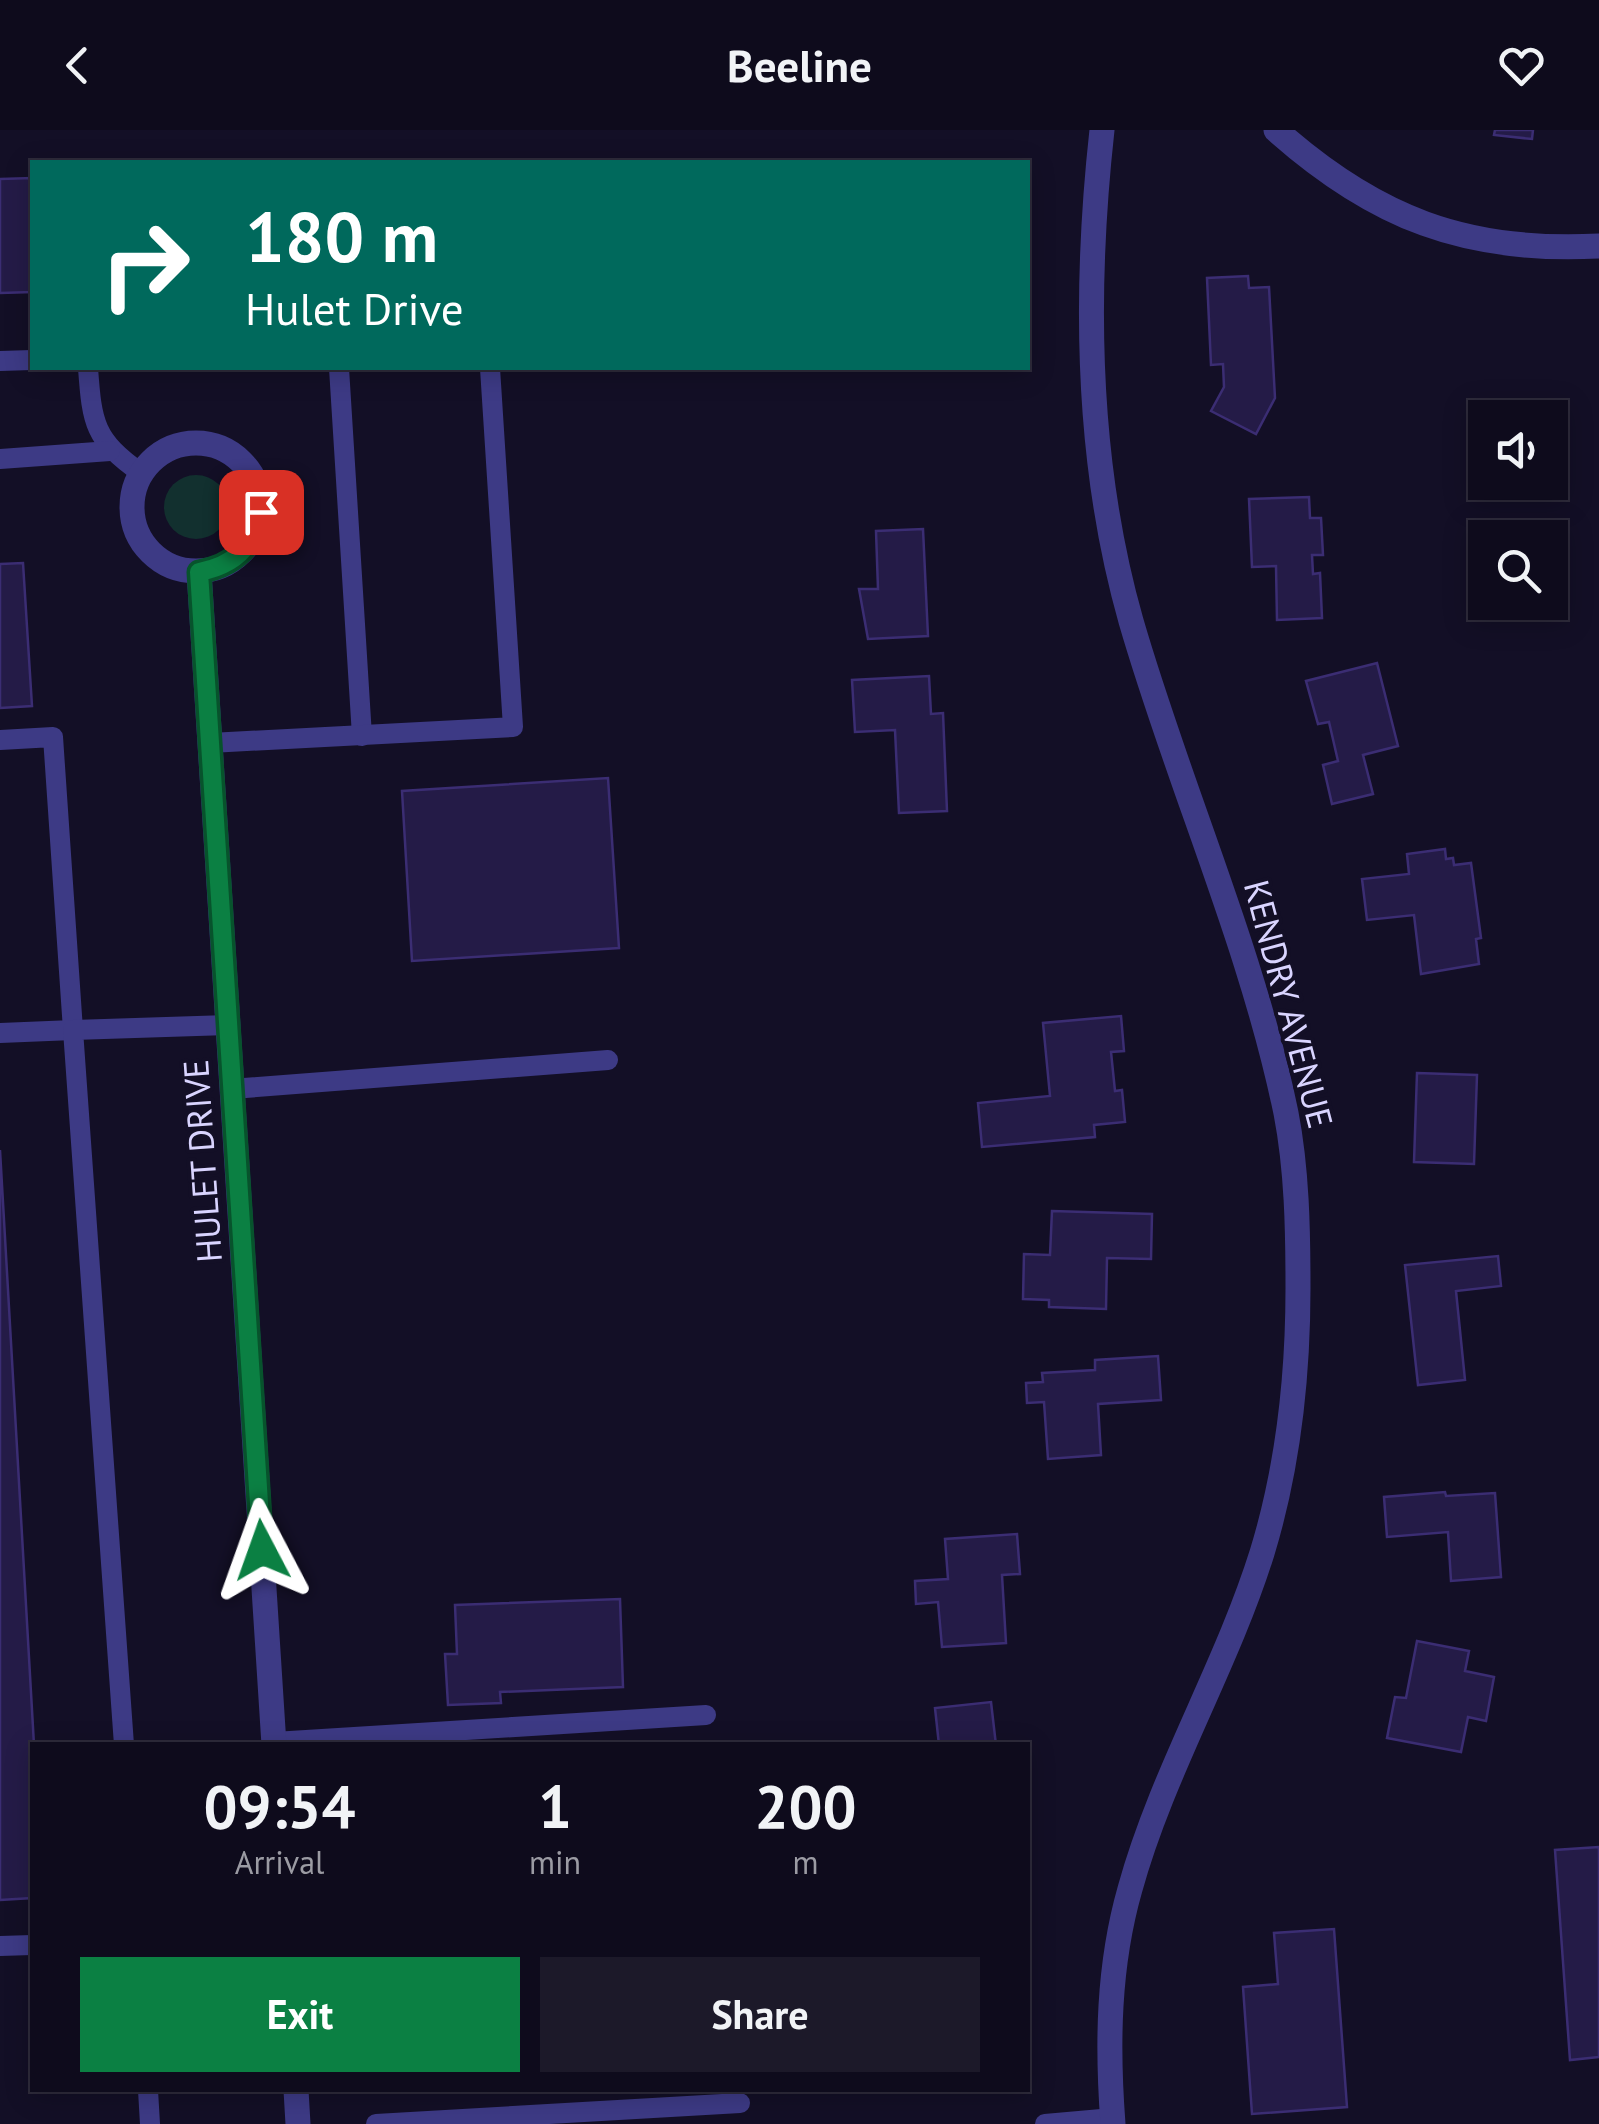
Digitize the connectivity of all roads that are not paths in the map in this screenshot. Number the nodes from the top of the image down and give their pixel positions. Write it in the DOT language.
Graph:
graph roads {
  1 [pos="1102,130"];
  2 [pos="1276,130"];
  3 [pos="1599,246"];
  4 [pos="30,360"];
  5 [pos="0,361"];
  6 [pos="88,370"];
  7 [pos="339,370"];
  8 [pos="490,370"];
  9 [pos="110,451"];
  10 [pos="0,459"];
  11 [pos="141,473"];
  12 [pos="199,572"];
  13 [pos="362,736"];
  14 [pos="0,740"];
  15 [pos="210,743"];
  16 [pos="228,1025"];
  17 [pos="73,1030"];
  18 [pos="0,1033"];
  19 [pos="608,1060"];
  20 [pos="232,1089"];
  21 [pos="706,1715"];
  22 [pos="124,1742"];
  23 [pos="274,1742"];
  24 [pos="289,1742"];
  25 [pos="30,1944"];
  26 [pos="0,1946"];
  27 [pos="148,2092"];
  28 [pos="296,2092"];
  29 [pos="740,2103"];
  30 [pos="1113,2121"];
  31 [pos="150,2124"];
  32 [pos="298,2124"];
  33 [pos="376,2124"];
  34 [pos="1045,2124"];
  1 -- 30 [label="street, KENDRY AVENUE"];
  2 -- 3 [label="street"];
  4 -- 5 [label="lane"];
  6 -- 9 [label="lane"];
  7 -- 13 [label="lane"];
  8 -- 13 [label="lane"];
  9 -- 10 [label="lane"];
  9 -- 11 [label="lane"];
  11 -- 12 [label="street"];
  11 -- 12 [label="street"];
  12 -- 15 [label="street, HULET DRIVE"];
  13 -- 15 [label="lane"];
  14 -- 17 [label="lane"];
  15 -- 16 [label="street, HULET DRIVE"];
  16 -- 17 [label="lane"];
  16 -- 20 [label="street, HULET DRIVE"];
  17 -- 18 [label="lane"];
  17 -- 22 [label="lane"];
  19 -- 20 [label="lane"];
  20 -- 23 [label="street, HULET DRIVE"];
  21 -- 24 [label="lane"];
  25 -- 26 [label="lane"];
  27 -- 31 [label="lane"];
  28 -- 32 [label="street"];
  29 -- 33 [label="lane"];
  30 -- 34 [label="lane"];
}
